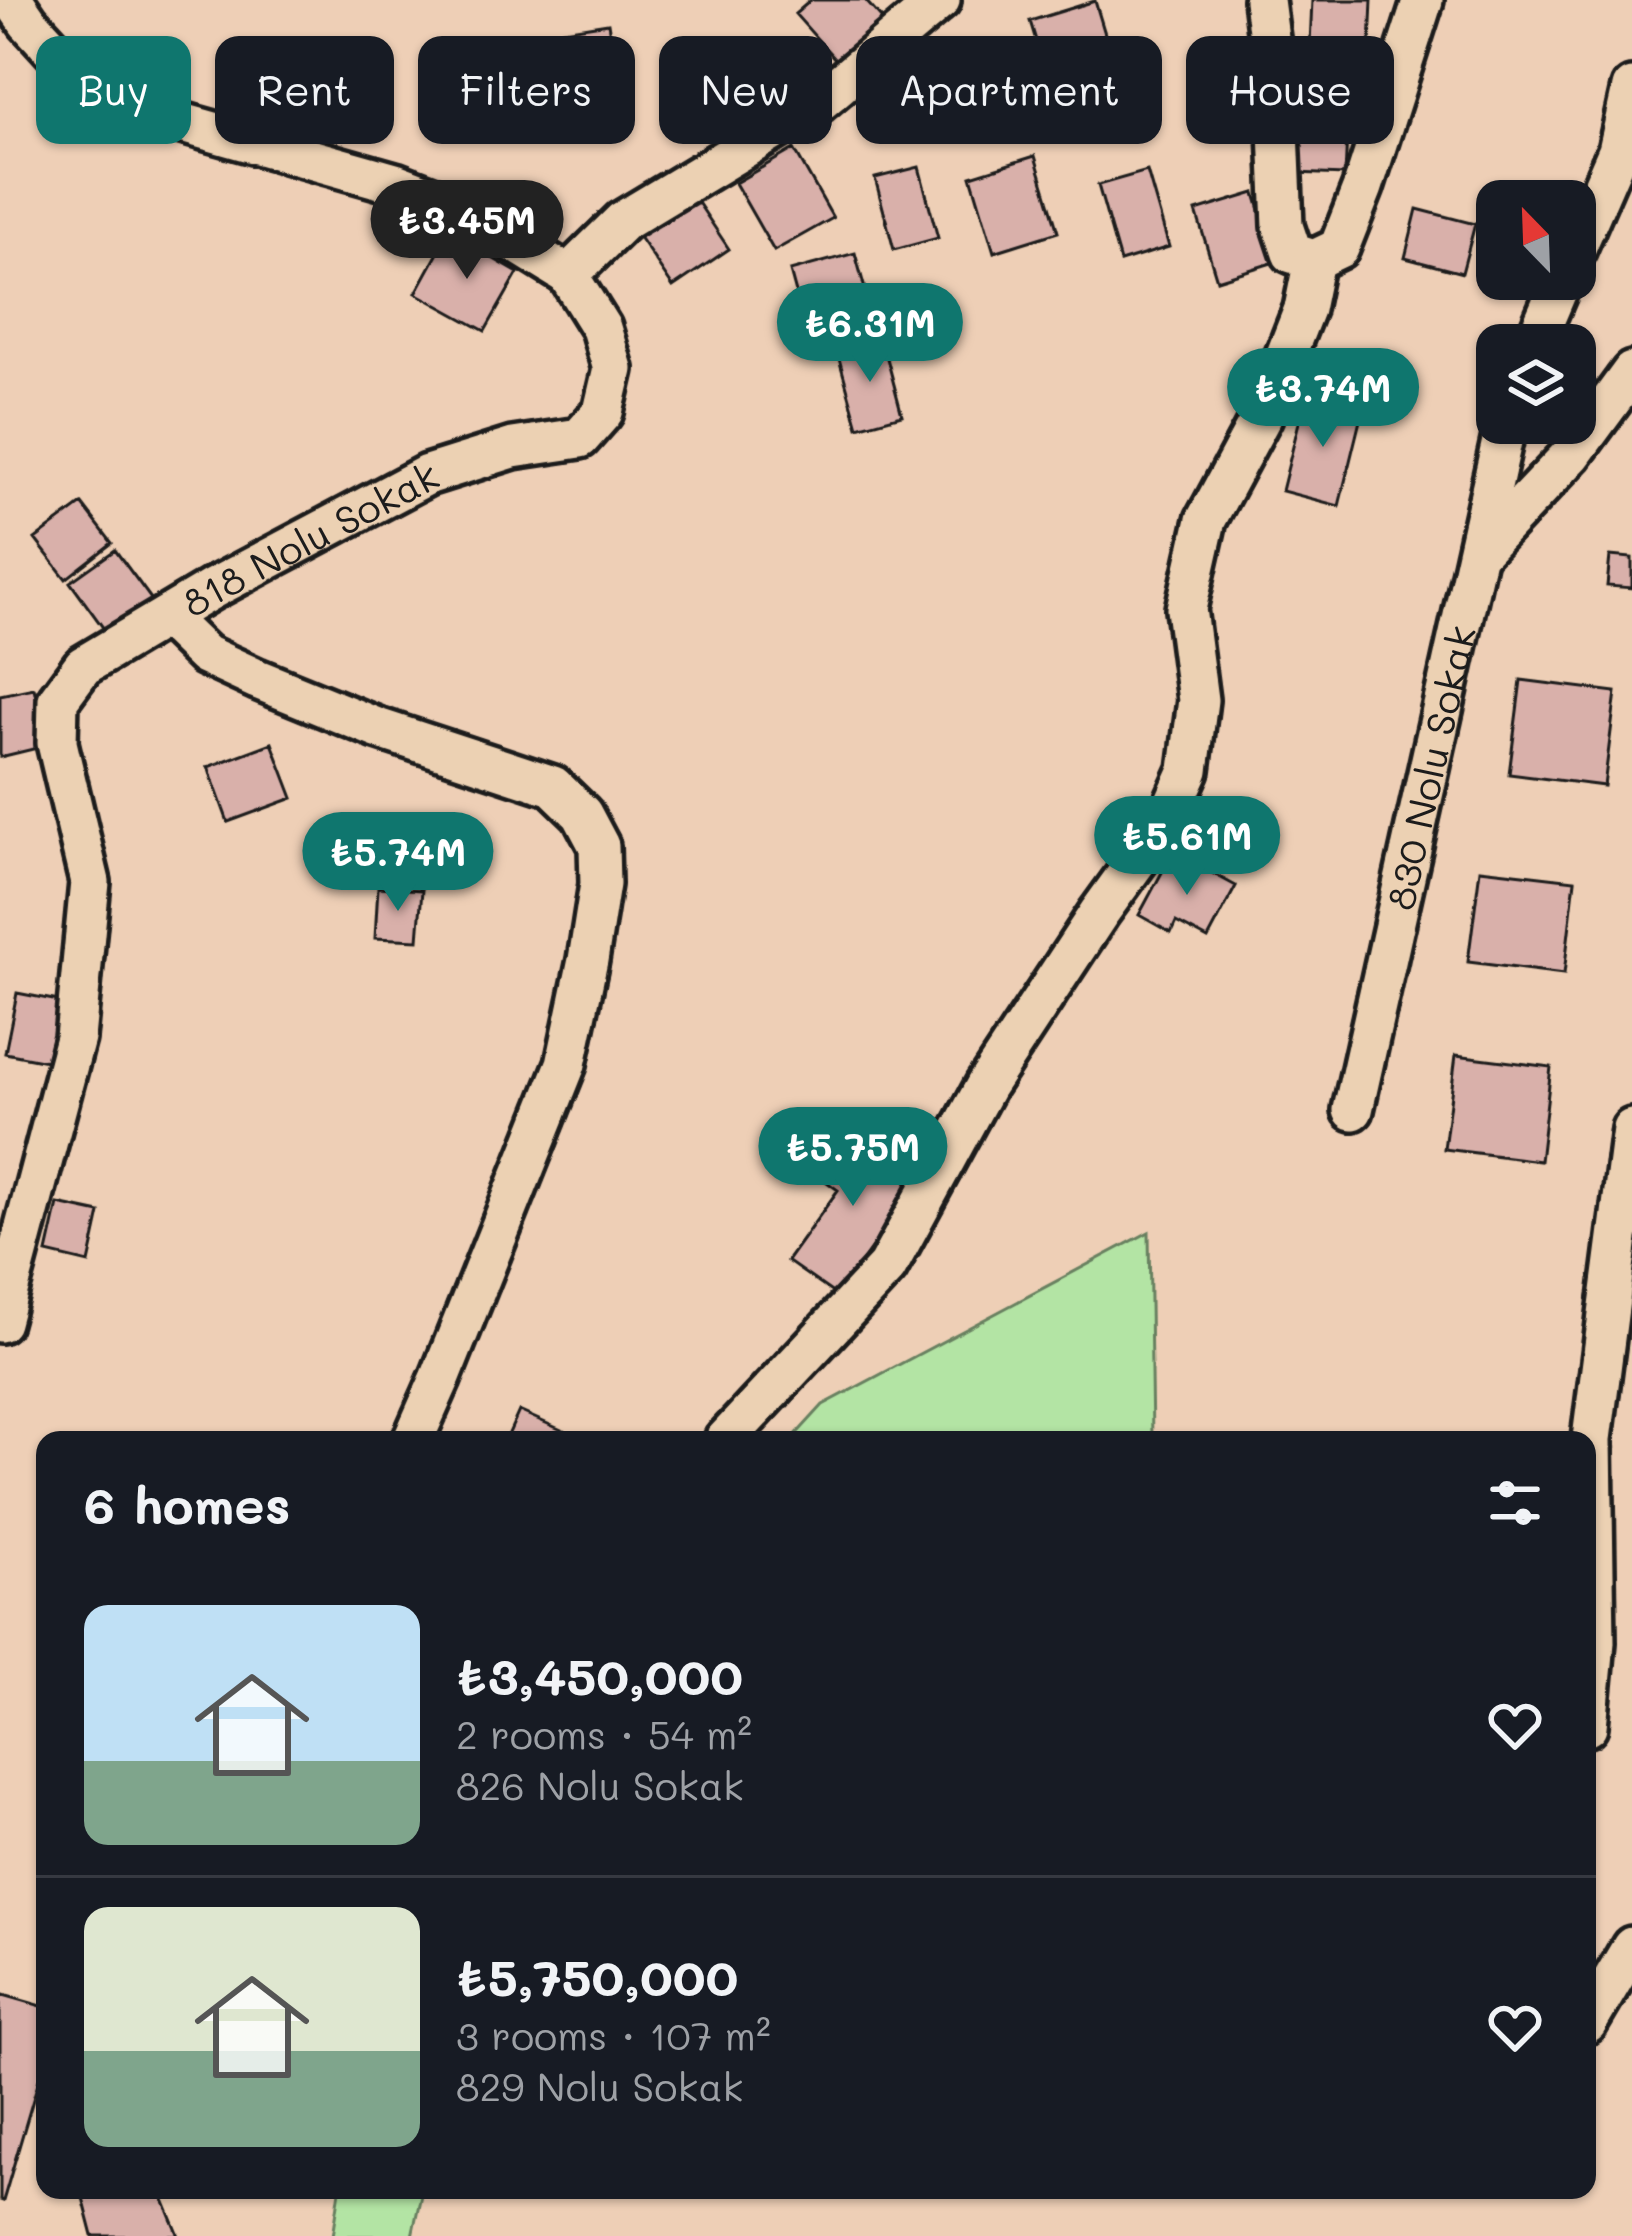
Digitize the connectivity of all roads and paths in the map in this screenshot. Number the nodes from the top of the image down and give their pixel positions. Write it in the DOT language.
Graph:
graph roads {
  1 [pos="13,0"];
  2 [pos="940,0"];
  3 [pos="1264,0"];
  4 [pos="1423,0"];
  5 [pos="1632,88"];
  6 [pos="1596,202"];
  7 [pos="1314,260"];
  8 [pos="568,275"];
  9 [pos="1632,372"];
  10 [pos="1501,444"];
  11 [pos="1478,553"];
  12 [pos="166,616"];
  13 [pos="1353,1110"];
  14 [pos="1632,1130"];
  15 [pos="8,1255"];
  16 [pos="0,1322"];
  17 [pos="417,1431"];
  18 [pos="733,1431"];
  19 [pos="1593,1431"];
  20 [pos="1632,1947"];
  21 [pos="1596,2008"];
  1 -- 8 [label="street"];
  2 -- 8 [label="street"];
  3 -- 7 [label="street"];
  4 -- 7 [label="street"];
  5 -- 6 [label="street"];
  7 -- 18 [label="street"];
  8 -- 12 [label="street, 818 Nolu Sokak"];
  9 -- 11 [label="street"];
  10 -- 11 [label="street, 830 Nolu Sokak"];
  11 -- 13 [label="street, 830 Nolu Sokak"];
  12 -- 15 [label="street, 818 Nolu Sokak"];
  12 -- 17 [label="street"];
  14 -- 19 [label="street"];
  15 -- 16 [label="street, 818 Nolu Sokak"];
  20 -- 21 [label="street"];
}
